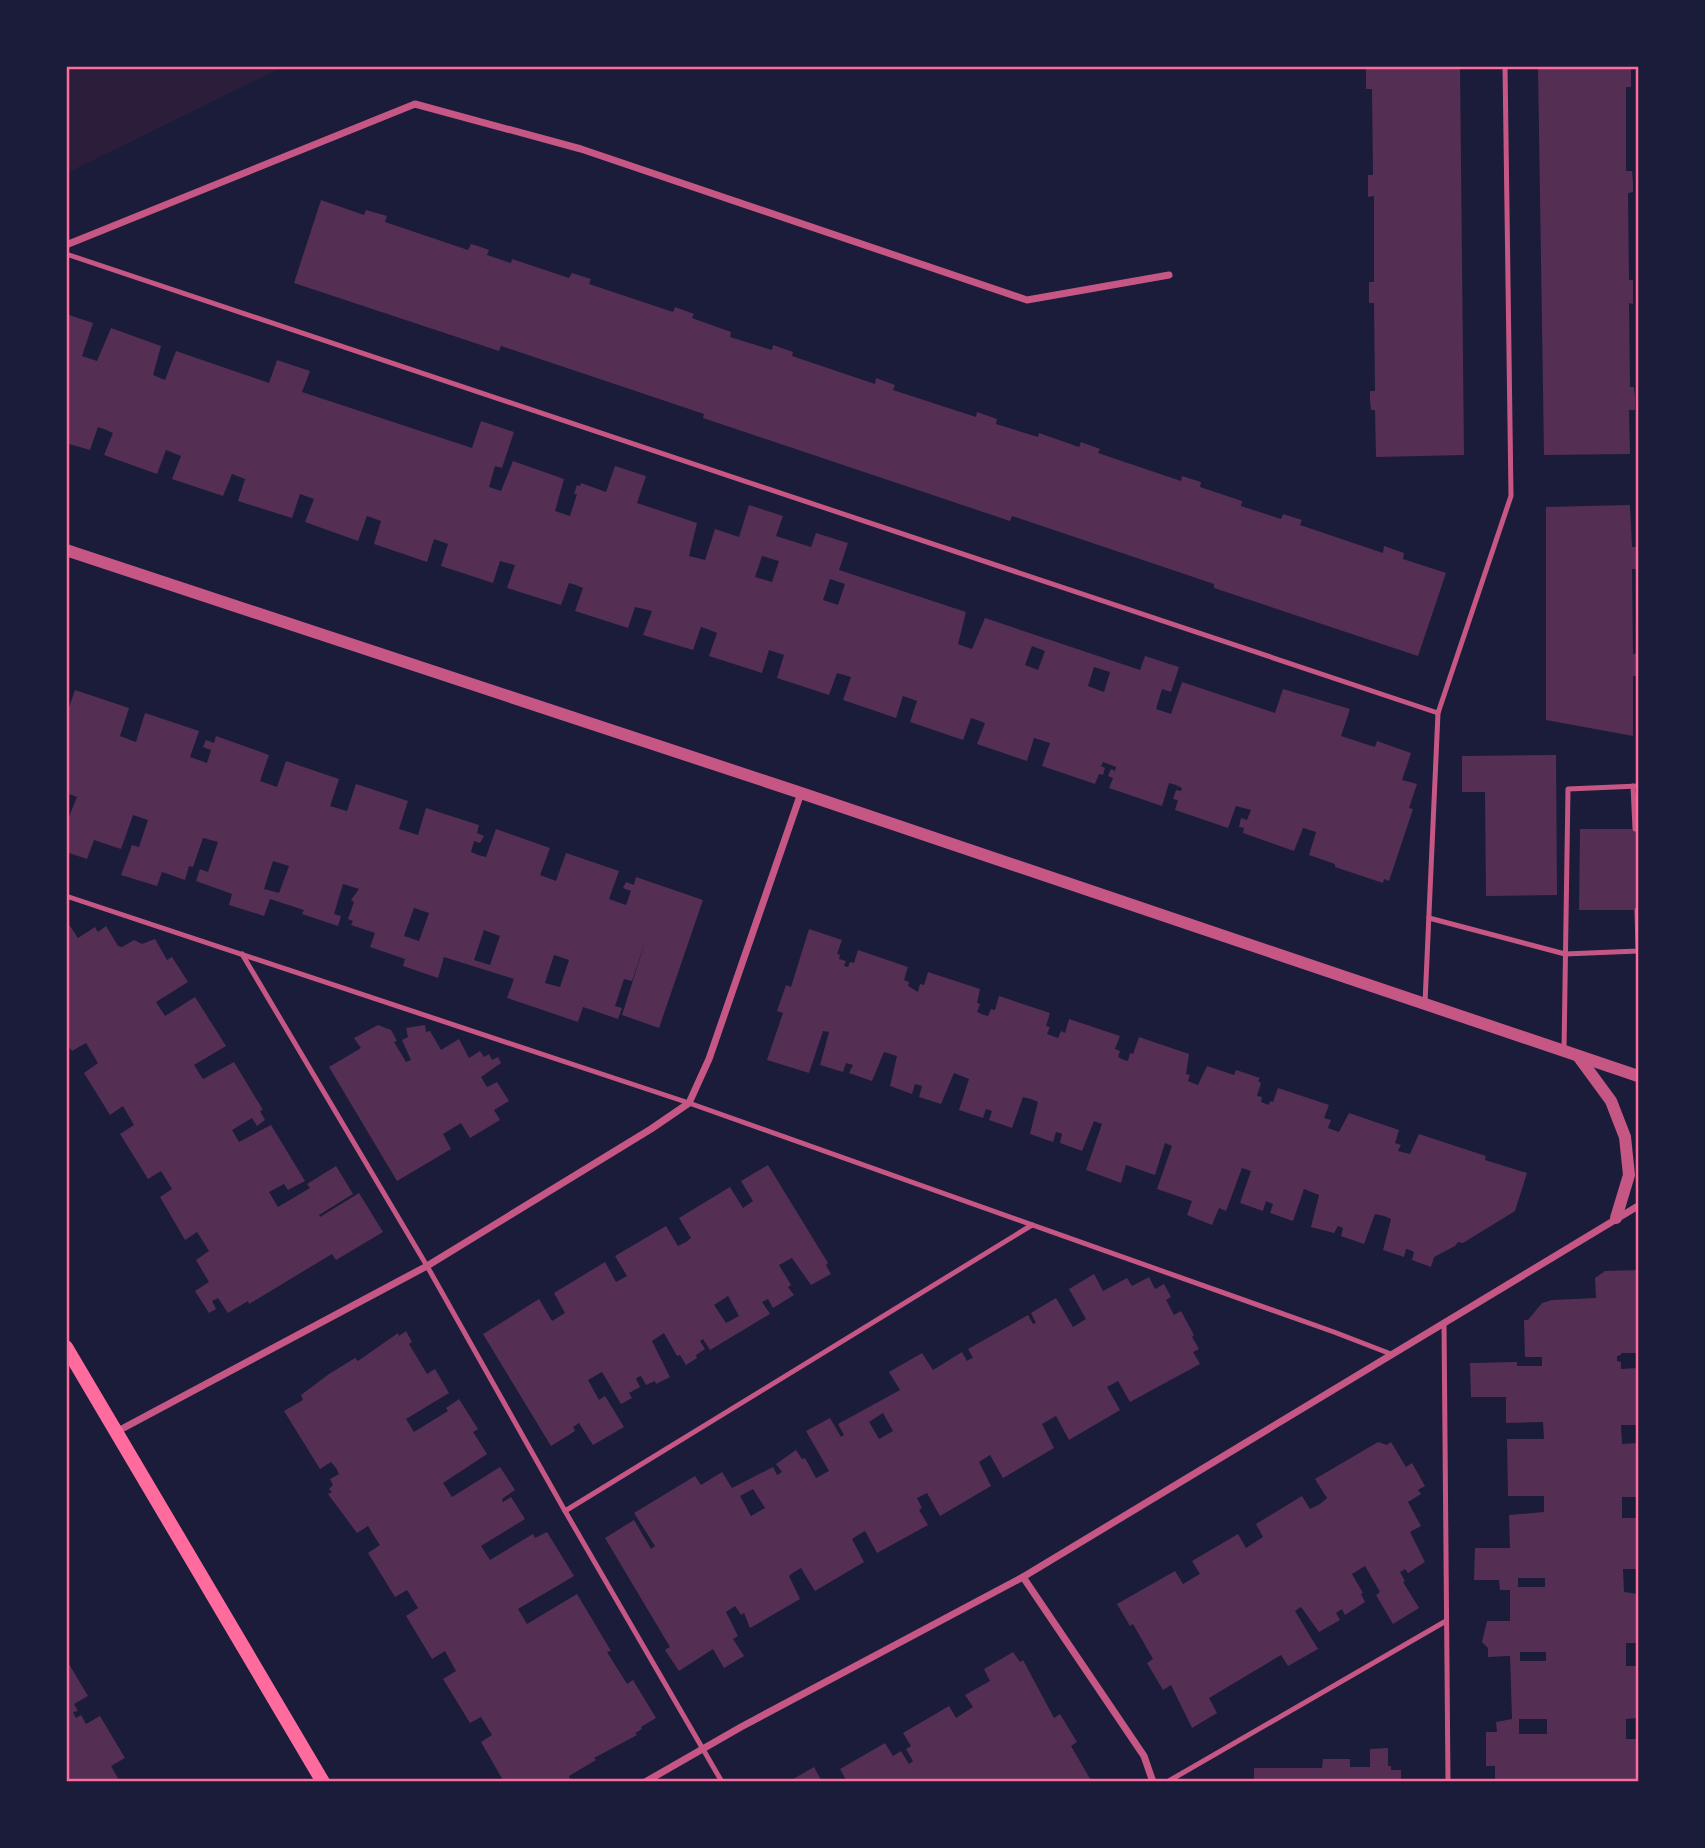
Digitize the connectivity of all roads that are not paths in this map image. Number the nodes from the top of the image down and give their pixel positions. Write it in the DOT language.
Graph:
graph roads {
  1 [pos="1505,66"];
  2 [pos="66,245"];
  3 [pos="66,254"];
  4 [pos="1169,275"];
  5 [pos="66,550"];
  6 [pos="1438,713"];
  7 [pos="1636,786"];
  8 [pos="801,793"];
  9 [pos="1635,829"];
  10 [pos="66,896"];
  11 [pos="1637,910"];
  12 [pos="1429,918"];
  13 [pos="242,954"];
  14 [pos="1565,954"];
  15 [pos="1425,1003"];
  16 [pos="1564,1051"];
  17 [pos="1578,1056"];
  18 [pos="1639,1076"];
  19 [pos="689,1103"];
  20 [pos="1639,1206"];
  21 [pos="1616,1218"];
  22 [pos="1032,1226"];
  23 [pos="427,1266"];
  24 [pos="1444,1322"];
  25 [pos="66,1347"];
  26 [pos="1391,1354"];
  27 [pos="116,1432"];
  28 [pos="565,1511"];
  29 [pos="1023,1577"];
  30 [pos="1446,1622"];
  31 [pos="702,1749"];
  32 [pos="323,1782"];
  33 [pos="645,1782"];
  34 [pos="722,1782"];
  35 [pos="1153,1782"];
  36 [pos="1167,1782"];
  37 [pos="1448,1782"];
  1 -- 6 [label="lane"];
  2 -- 4 [label="street"];
  3 -- 6 [label="lane"];
  5 -- 8 [label="street"];
  6 -- 12 [label="lane"];
  7 -- 9 [label="lane"];
  7 -- 14 [label="lane"];
  8 -- 15 [label="street"];
  8 -- 19 [label="street"];
  10 -- 13 [label="lane"];
  11 -- 14 [label="lane"];
  12 -- 14 [label="lane"];
  12 -- 15 [label="lane"];
  13 -- 19 [label="lane"];
  13 -- 23 [label="lane"];
  14 -- 16 [label="lane"];
  15 -- 16 [label="street"];
  16 -- 17 [label="street"];
  17 -- 18 [label="street"];
  17 -- 21 [label="street"];
  19 -- 22 [label="lane"];
  19 -- 23 [label="street"];
  20 -- 21 [label="street"];
  21 -- 24 [label="street"];
  22 -- 26 [label="lane"];
  22 -- 28 [label="lane"];
  23 -- 27 [label="street"];
  23 -- 28 [label="lane"];
  24 -- 26 [label="street"];
  24 -- 30 [label="lane"];
  25 -- 27 [label="main road"];
  26 -- 29 [label="street"];
  27 -- 32 [label="main road"];
  28 -- 31 [label="lane"];
  29 -- 31 [label="street"];
  29 -- 35 [label="street"];
  30 -- 36 [label="lane"];
  30 -- 37 [label="lane"];
  31 -- 33 [label="street"];
  31 -- 34 [label="lane"];
}
